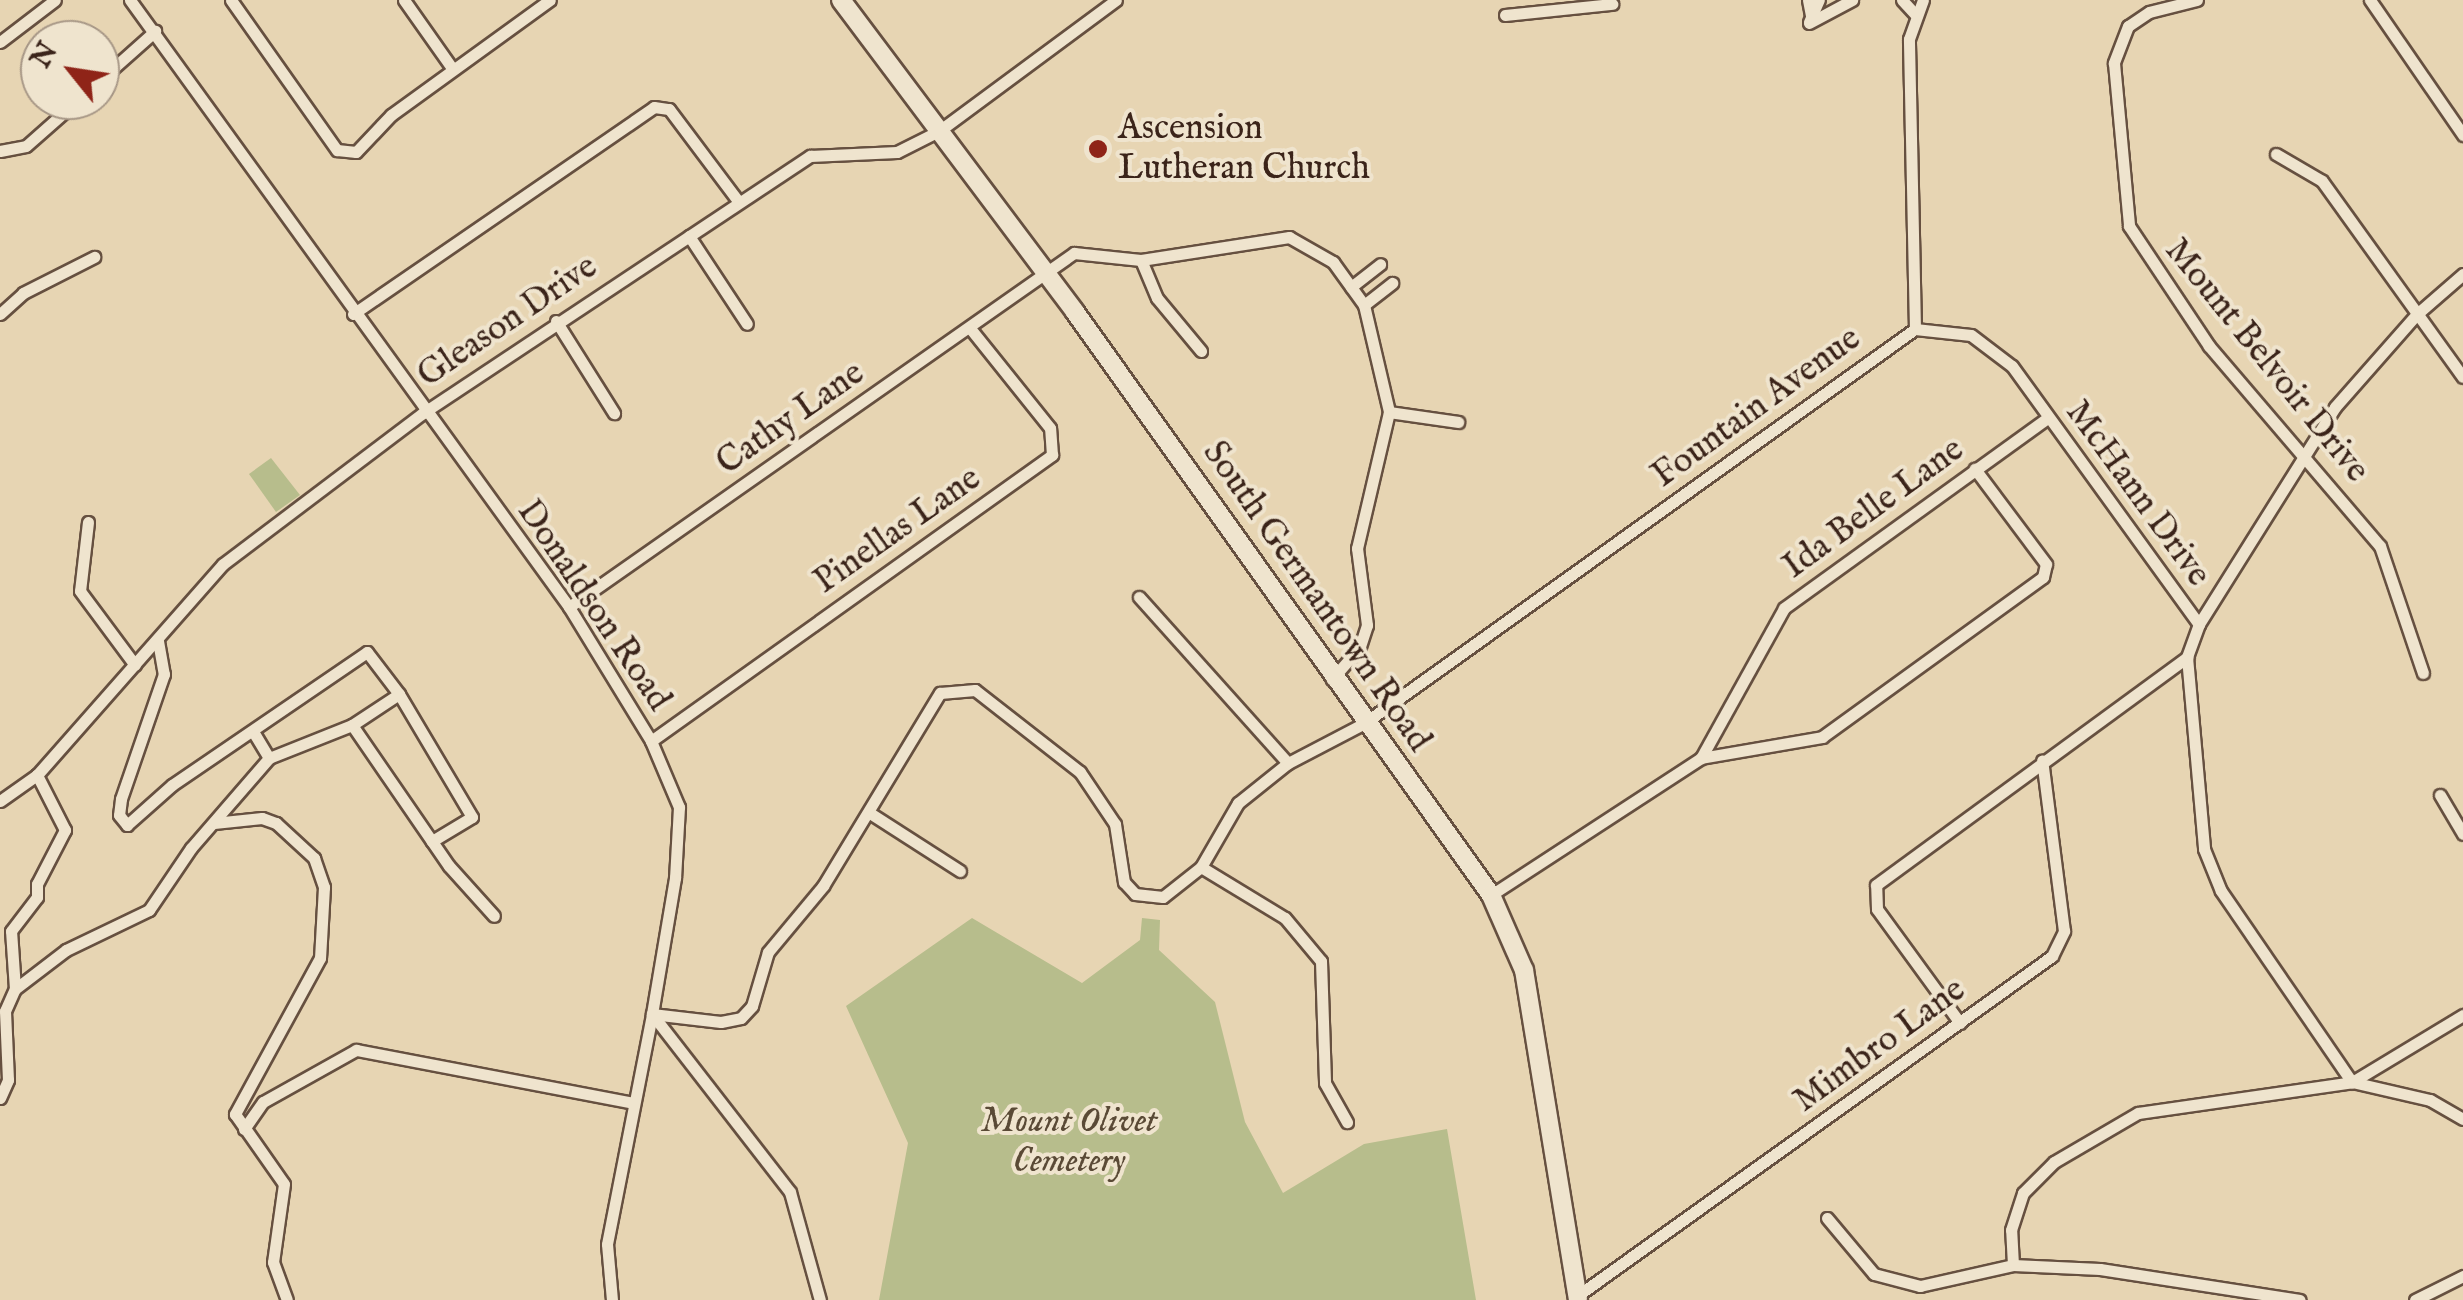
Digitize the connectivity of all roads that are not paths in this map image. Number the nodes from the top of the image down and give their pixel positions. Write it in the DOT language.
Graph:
graph roads {
  1 [pos="55,0"];
  2 [pos="130,0"];
  3 [pos="231,0"];
  4 [pos="404,0"];
  5 [pos="550,0"];
  6 [pos="841,0"];
  7 [pos="1116,0"];
  8 [pos="1808,0"];
  9 [pos="1819,0"];
  10 [pos="1852,0"];
  11 [pos="1902,0"];
  12 [pos="1922,0"];
  13 [pos="2197,0"];
  14 [pos="2370,0"];
  15 [pos="1612,4"];
  16 [pos="1505,14"];
  17 [pos="1915,14"];
  18 [pos="1811,16"];
  19 [pos="155,31"];
  20 [pos="0,42"];
  21 [pos="120,62"];
  22 [pos="452,68"];
  23 [pos="55,120"];
  24 [pos="940,130"];
  25 [pos="2463,135"];
  26 [pos="3,153"];
  27 [pos="2276,154"];
  28 [pos="738,200"];
  29 [pos="689,236"];
  30 [pos="94,257"];
  31 [pos="1140,260"];
  32 [pos="1380,264"];
  33 [pos="2463,274"];
  34 [pos="1044,275"];
  35 [pos="1392,284"];
  36 [pos="1351,287"];
  37 [pos="1364,305"];
  38 [pos="0,314"];
  39 [pos="353,314"];
  40 [pos="2417,314"];
  41 [pos="556,321"];
  42 [pos="747,324"];
  43 [pos="970,328"];
  44 [pos="1914,329"];
  45 [pos="1201,351"];
  46 [pos="2463,377"];
  47 [pos="1389,412"];
  48 [pos="422,413"];
  49 [pos="614,413"];
  50 [pos="2046,418"];
  51 [pos="1458,422"];
  52 [pos="2301,454"];
  53 [pos="1975,469"];
  54 [pos="88,522"];
  55 [pos="1140,597"];
  56 [pos="569,608"];
  57 [pos="2198,624"];
  58 [pos="158,641"];
  59 [pos="2187,657"];
  60 [pos="135,665"];
  61 [pos="2423,672"];
  62 [pos="1332,679"];
  63 [pos="399,694"];
  64 [pos="1362,724"];
  65 [pos="352,725"];
  66 [pos="254,735"];
  67 [pos="650,740"];
  68 [pos="270,758"];
  69 [pos="1700,758"];
  70 [pos="2042,760"];
  71 [pos="1288,763"];
  72 [pos="38,776"];
  73 [pos="2440,795"];
  74 [pos="0,802"];
  75 [pos="870,813"];
  76 [pos="214,823"];
  77 [pos="2463,834"];
  78 [pos="432,841"];
  79 [pos="1201,868"];
  80 [pos="960,871"];
  81 [pos="1491,896"];
  82 [pos="494,916"];
  83 [pos="15,989"];
  84 [pos="652,1014"];
  85 [pos="2463,1015"];
  86 [pos="1960,1023"];
  87 [pos="2352,1082"];
  88 [pos="0,1098"];
  89 [pos="632,1102"];
  90 [pos="2463,1119"];
  91 [pos="1347,1122"];
  92 [pos="244,1129"];
  93 [pos="1827,1218"];
  94 [pos="2013,1265"];
  95 [pos="2463,1276"];
  96 [pos="1578,1298"];
  97 [pos="287,1300"];
  98 [pos="612,1300"];
  99 [pos="820,1300"];
  100 [pos="2300,1300"];
  101 [pos="2415,1300"];
  1 -- 20 [label="street"];
  2 -- 19 [label="street, Donaldson Road"];
  3 -- 22 [label="street"];
  4 -- 22 [label="street"];
  5 -- 22 [label="street"];
  6 -- 24 [label="main road, South Germantown Road"];
  7 -- 24 [label="street, Gleason Drive"];
  8 -- 18 [label="street"];
  9 -- 18 [label="street"];
  10 -- 18 [label="street"];
  11 -- 17 [label="street"];
  12 -- 17 [label="street, Fountain Avenue"];
  13 -- 52 [label="street, Mount Belvoir Drive"];
  14 -- 25 [label="street"];
  15 -- 16 [label="street"];
  17 -- 44 [label="street, Fountain Avenue"];
  19 -- 21 [label="street"];
  19 -- 39 [label="street, Donaldson Road"];
  23 -- 26 [label="street"];
  24 -- 28 [label="street, Gleason Drive"];
  24 -- 34 [label="main road, South Germantown Road"];
  27 -- 40 [label="street"];
  28 -- 29 [label="street, Gleason Drive"];
  28 -- 39 [label="street"];
  29 -- 41 [label="street, Gleason Drive"];
  29 -- 42 [label="street"];
  30 -- 38 [label="street"];
  31 -- 34 [label="street, Cathy Lane"];
  31 -- 36 [label="street, Cathy Lane"];
  31 -- 45 [label="street"];
  32 -- 36 [label="street"];
  33 -- 40 [label="street"];
  34 -- 43 [label="street, Cathy Lane"];
  34 -- 62 [label="main road, South Germantown Road"];
  35 -- 37 [label="street"];
  36 -- 37 [label="street, Cathy Lane"];
  37 -- 47 [label="street"];
  39 -- 48 [label="street, Donaldson Road"];
  40 -- 46 [label="street"];
  40 -- 52 [label="street"];
  41 -- 48 [label="street, Gleason Drive"];
  41 -- 49 [label="street"];
  43 -- 56 [label="street, Cathy Lane"];
  43 -- 67 [label="street, Pinellas Lane"];
  44 -- 50 [label="street, McHann Drive"];
  44 -- 64 [label="street, Fountain Avenue"];
  47 -- 51 [label="street"];
  47 -- 62 [label="street"];
  48 -- 56 [label="street, Donaldson Road"];
  48 -- 58 [label="street, Gleason Drive"];
  50 -- 53 [label="street, Ida Belle Lane"];
  50 -- 57 [label="street, McHann Drive"];
  52 -- 57 [label="street"];
  52 -- 61 [label="street, Mount Belvoir Drive"];
  53 -- 69 [label="street, Ida Belle Lane"];
  53 -- 69 [label="street"];
  54 -- 60 [label="street"];
  55 -- 71 [label="street"];
  56 -- 67 [label="street, Donaldson Road"];
  57 -- 59 [label="street, McHann Drive"];
  58 -- 60 [label="street, Gleason Drive"];
  58 -- 66 [label="street"];
  59 -- 70 [label="street"];
  59 -- 87 [label="street, McHann Drive"];
  60 -- 72 [label="street, Gleason Drive"];
  62 -- 64 [label="main road, South Germantown Road"];
  63 -- 65 [label="street"];
  63 -- 66 [label="street"];
  63 -- 78 [label="street"];
  64 -- 71 [label="street, Fountain Avenue"];
  64 -- 81 [label="main road, South Germantown Road"];
  65 -- 68 [label="street"];
  65 -- 78 [label="street"];
  66 -- 68 [label="street"];
  67 -- 84 [label="street, Donaldson Road"];
  68 -- 76 [label="street"];
  69 -- 81 [label="street, Ida Belle Lane"];
  70 -- 86 [label="street, Mimbro Lane"];
  70 -- 86 [label="street"];
  71 -- 79 [label="street, Fountain Avenue"];
  72 -- 74 [label="street, Gleason Drive"];
  72 -- 83 [label="street"];
  73 -- 77 [label="street"];
  75 -- 79 [label="street"];
  75 -- 80 [label="street"];
  75 -- 84 [label="street"];
  76 -- 83 [label="street"];
  76 -- 92 [label="street"];
  78 -- 82 [label="street"];
  79 -- 91 [label="street"];
  81 -- 96 [label="main road, South Germantown Road"];
  83 -- 88 [label="street"];
  84 -- 89 [label="street, Donaldson Road"];
  84 -- 99 [label="street"];
  85 -- 87 [label="street"];
  86 -- 96 [label="street, Mimbro Lane"];
  87 -- 90 [label="street"];
  87 -- 94 [label="street"];
  89 -- 92 [label="street"];
  89 -- 98 [label="street, Donaldson Road"];
  92 -- 97 [label="street"];
  93 -- 94 [label="street"];
  94 -- 100 [label="street"];
  95 -- 101 [label="street"];
}
